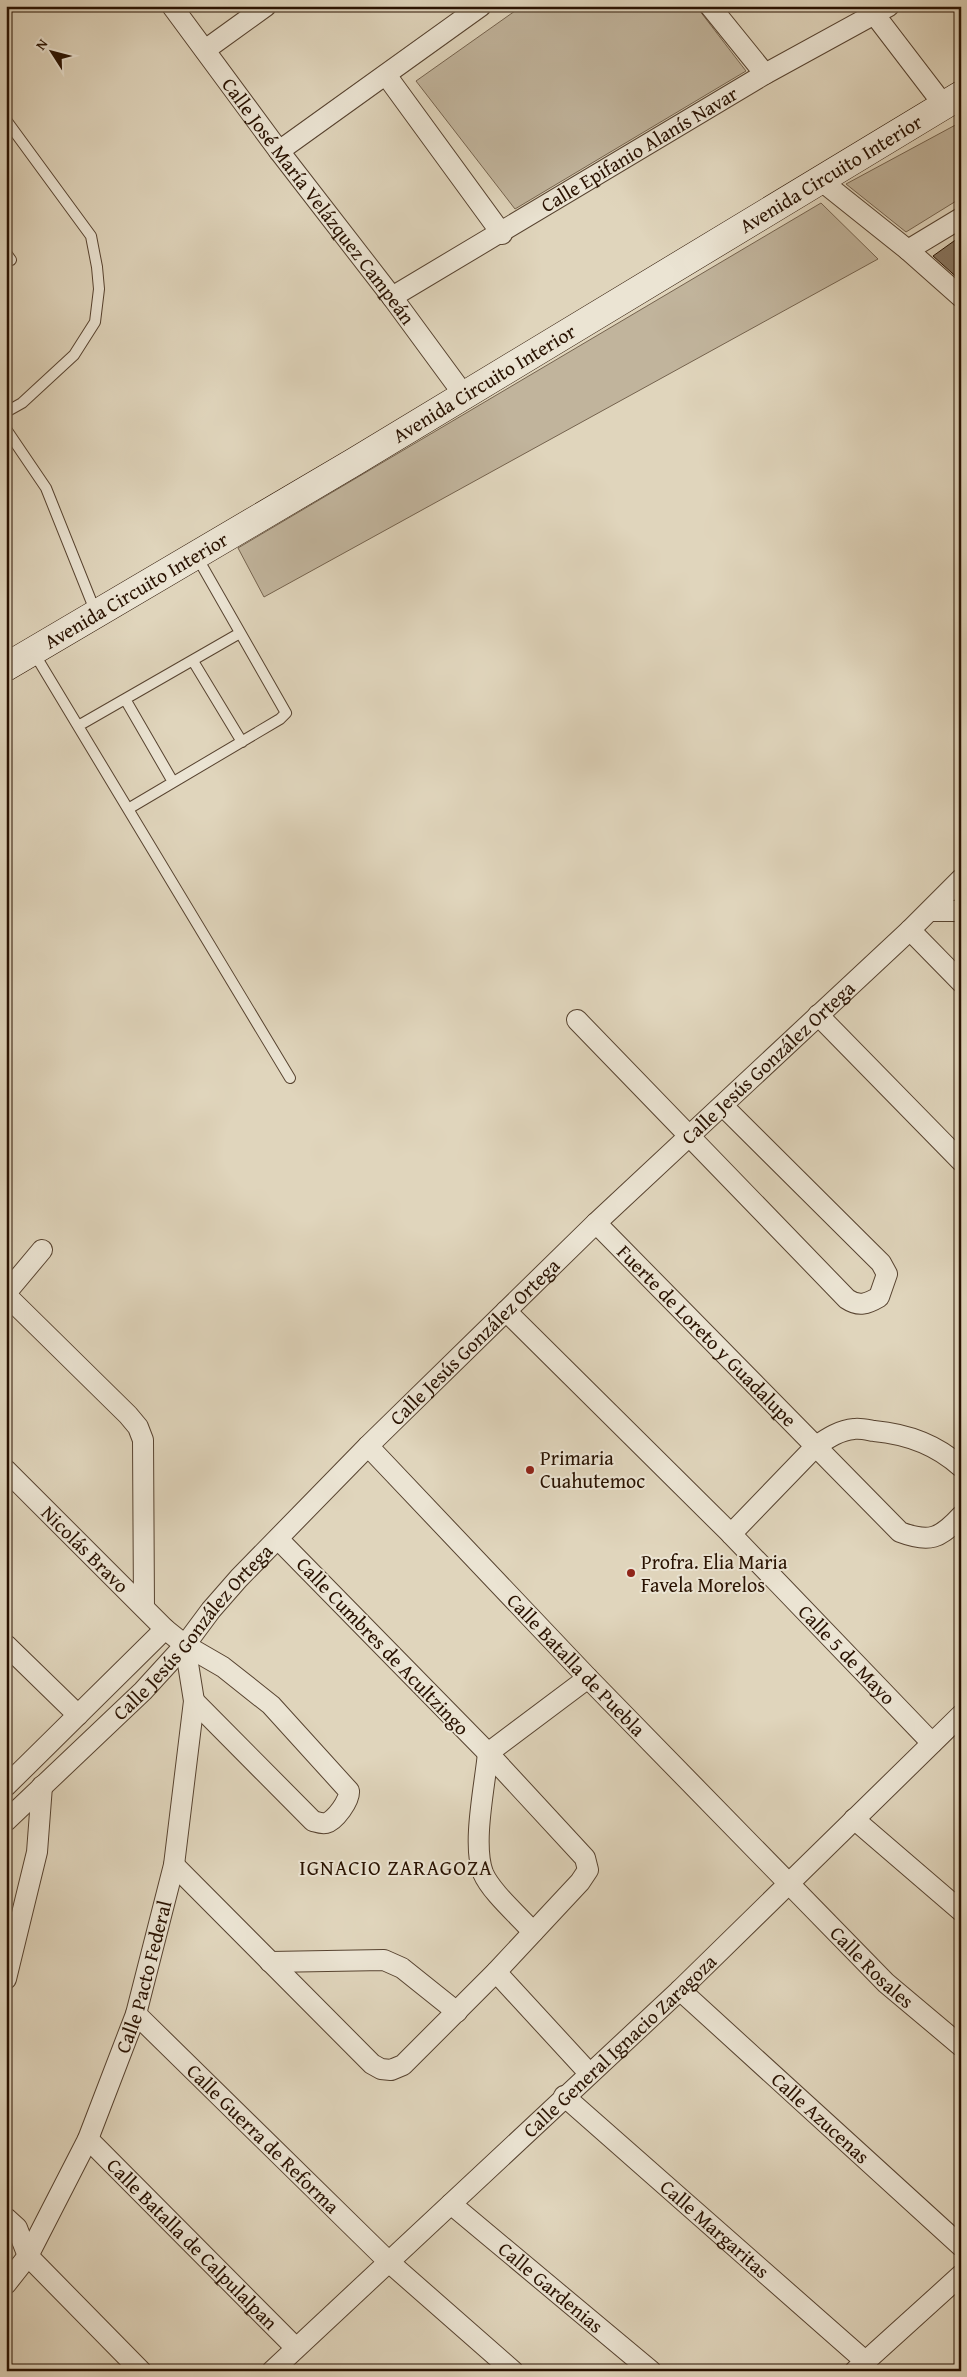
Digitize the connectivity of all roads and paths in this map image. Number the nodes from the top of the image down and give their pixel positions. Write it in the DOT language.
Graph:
graph roads {
  1 [pos="172,6"];
  2 [pos="266,6"];
  3 [pos="481,6"];
  4 [pos="710,6"];
  5 [pos="877,9"];
  6 [pos="205,50"];
  7 [pos="765,74"];
  8 [pos="386,75"];
  9 [pos="952,100"];
  10 [pos="6,120"];
  11 [pos="279,151"];
  12 [pos="819,179"];
  13 [pos="961,218"];
  14 [pos="502,234"];
  15 [pos="908,250"];
  16 [pos="392,297"];
  17 [pos="961,297"];
  18 [pos="464,395"];
  19 [pos="6,412"];
  20 [pos="6,429"];
  21 [pos="195,555"];
  22 [pos="96,613"];
  23 [pos="240,633"];
  24 [pos="33,651"];
  25 [pos="193,661"];
  26 [pos="6,667"];
  27 [pos="125,699"];
  28 [pos="78,726"];
  29 [pos="242,742"];
  30 [pos="173,782"];
  31 [pos="128,809"];
  32 [pos="961,879"];
  33 [pos="930,911"];
  34 [pos="961,911"];
  35 [pos="910,930"];
  36 [pos="961,982"];
  37 [pos="818,1015"];
  38 [pos="577,1020"];
  39 [pos="290,1078"];
  40 [pos="723,1106"];
  41 [pos="690,1136"];
  42 [pos="961,1161"];
  43 [pos="596,1223"];
  44 [pos="42,1250"];
  45 [pos="6,1294"];
  46 [pos="506,1311"];
  47 [pos="368,1446"];
  48 [pos="816,1446"];
  49 [pos="961,1467"];
  50 [pos="6,1470"];
  51 [pos="961,1516"];
  52 [pos="731,1534"];
  53 [pos="278,1539"];
  54 [pos="144,1607"];
  55 [pos="165,1629"];
  56 [pos="6,1645"];
  57 [pos="185,1645"];
  58 [pos="588,1678"];
  59 [pos="194,1701"];
  60 [pos="78,1715"];
  61 [pos="961,1715"];
  62 [pos="932,1743"];
  63 [pos="488,1754"];
  64 [pos="6,1786"];
  65 [pos="42,1786"];
  66 [pos="854,1819"];
  67 [pos="6,1822"];
  68 [pos="174,1865"];
  69 [pos="788,1883"];
  70 [pos="961,1911"];
  71 [pos="533,1932"];
  72 [pos="270,1962"];
  73 [pos="496,1972"];
  74 [pos="6,1979"];
  75 [pos="680,1990"];
  76 [pos="457,2012"];
  77 [pos="136,2014"];
  78 [pos="961,2046"];
  79 [pos="589,2073"];
  80 [pos="564,2096"];
  81 [pos="88,2139"];
  82 [pos="451,2204"];
  83 [pos="6,2218"];
  84 [pos="961,2246"];
  85 [pos="28,2256"];
  86 [pos="390,2262"];
  87 [pos="961,2275"];
  88 [pos="6,2284"];
  89 [pos="295,2348"];
  90 [pos="860,2366"];
  91 [pos="141,2371"];
  92 [pos="272,2371"];
  93 [pos="513,2371"];
  94 [pos="651,2371"];
  1 -- 6 [label="street, Calle José María Velázquez Campeán"];
  2 -- 6 [label="street"];
  3 -- 8 [label="street"];
  4 -- 7 [label="street"];
  5 -- 7 [label="street, Calle Epifanio Alanís Navar"];
  5 -- 9 [label="street"];
  6 -- 11 [label="street, Calle José María Velázquez Campeán"];
  7 -- 14 [label="street, Calle Epifanio Alanís Navar"];
  8 -- 11 [label="street"];
  8 -- 14 [label="street"];
  9 -- 12 [label="main road, Avenida Circuito Interior"];
  10 -- 19 [label="lane"];
  11 -- 16 [label="street, Calle José María Velázquez Campeán"];
  12 -- 15 [label="street"];
  12 -- 18 [label="main road, Avenida Circuito Interior"];
  13 -- 15 [label="street"];
  14 -- 16 [label="street, Calle Epifanio Alanís Navar"];
  15 -- 17 [label="street"];
  16 -- 18 [label="street, Calle José María Velázquez Campeán"];
  18 -- 21 [label="main road, Avenida Circuito Interior"];
  20 -- 22 [label="lane"];
  21 -- 22 [label="main road, Avenida Circuito Interior"];
  21 -- 23 [label="lane"];
  22 -- 24 [label="main road, Avenida Circuito Interior"];
  23 -- 25 [label="lane"];
  23 -- 29 [label="lane"];
  24 -- 26 [label="main road, Avenida Circuito Interior"];
  24 -- 28 [label="lane"];
  25 -- 27 [label="lane"];
  25 -- 29 [label="lane"];
  27 -- 28 [label="lane"];
  27 -- 30 [label="lane"];
  28 -- 31 [label="lane"];
  29 -- 30 [label="lane"];
  30 -- 31 [label="lane"];
  31 -- 39 [label="lane"];
  32 -- 33 [label="street, Calle Jesús González Ortega"];
  33 -- 34 [label="street"];
  33 -- 35 [label="street, Calle Jesús González Ortega"];
  35 -- 36 [label="street"];
  35 -- 37 [label="street, Calle Jesús González Ortega"];
  37 -- 40 [label="street, Calle Jesús González Ortega"];
  37 -- 42 [label="street"];
  38 -- 41 [label="street"];
  40 -- 41 [label="street, Calle Jesús González Ortega"];
  40 -- 41 [label="street"];
  41 -- 43 [label="street, Calle Jesús González Ortega"];
  43 -- 46 [label="street, Calle Jesús González Ortega"];
  43 -- 48 [label="street, Fuerte de Loreto y Guadalupe"];
  44 -- 45 [label="street"];
  45 -- 54 [label="street"];
  46 -- 47 [label="street, Calle Jesús González Ortega"];
  46 -- 52 [label="street, Calle 5 de Mayo"];
  47 -- 53 [label="street, Calle Jesús González Ortega"];
  47 -- 58 [label="street, Calle Batalla de Puebla"];
  48 -- 49 [label="street"];
  48 -- 51 [label="street, Fuerte de Loreto y Guadalupe"];
  48 -- 52 [label="street"];
  50 -- 54 [label="street, Nicolás Bravo"];
  52 -- 62 [label="street, Calle 5 de Mayo"];
  53 -- 57 [label="street, Calle Jesús González Ortega"];
  53 -- 63 [label="street, Calle Cumbres de Acultzingo"];
  54 -- 55 [label="street, Nicolás Bravo"];
  55 -- 57 [label="street, Nicolás Bravo"];
  55 -- 60 [label="street, Calle Jesús González Ortega"];
  56 -- 60 [label="street"];
  57 -- 59 [label="street, Calle Pacto Federal"];
  57 -- 59 [label="street, Nicolás Bravo"];
  57 -- 65 [label="street, Calle Jesús González Ortega"];
  58 -- 63 [label="street"];
  58 -- 69 [label="street, Calle Batalla de Puebla"];
  59 -- 68 [label="street, Calle Pacto Federal"];
  60 -- 64 [label="street, Calle Jesús González Ortega"];
  61 -- 62 [label="street, Calle General Ignacio Zaragoza"];
  62 -- 66 [label="street, Calle General Ignacio Zaragoza"];
  63 -- 71 [label="street"];
  63 -- 71 [label="street, Calle Cumbres de Acultzingo"];
  65 -- 67 [label="street, Calle Jesús González Ortega"];
  65 -- 74 [label="street"];
  66 -- 69 [label="street, Calle General Ignacio Zaragoza"];
  66 -- 70 [label="street"];
  68 -- 72 [label="street, Calle Cumbres de Acultzingo"];
  68 -- 77 [label="street, Calle Pacto Federal"];
  69 -- 75 [label="street, Calle General Ignacio Zaragoza"];
  69 -- 78 [label="street, Calle Rosales"];
  71 -- 73 [label="street, Calle Cumbres de Acultzingo"];
  72 -- 76 [label="street"];
  72 -- 76 [label="street, Calle Cumbres de Acultzingo"];
  73 -- 76 [label="street, Calle Cumbres de Acultzingo"];
  73 -- 79 [label="street"];
  75 -- 79 [label="street, Calle General Ignacio Zaragoza"];
  75 -- 84 [label="street, Calle Azucenas"];
  77 -- 81 [label="street, Calle Pacto Federal"];
  77 -- 86 [label="street, Calle Guerra de Reforma"];
  79 -- 80 [label="street, Calle General Ignacio Zaragoza"];
  80 -- 82 [label="street, Calle General Ignacio Zaragoza"];
  80 -- 90 [label="street, Calle Margaritas"];
  81 -- 85 [label="street, Calle Pacto Federal"];
  81 -- 89 [label="street, Calle Batalla de Calpulalpan"];
  82 -- 86 [label="street, Calle General Ignacio Zaragoza"];
  82 -- 94 [label="street, Calle Gardenias"];
  83 -- 85 [label="street"];
  85 -- 88 [label="street, Calle Pacto Federal"];
  85 -- 91 [label="street"];
  86 -- 89 [label="street, Calle General Ignacio Zaragoza"];
  86 -- 93 [label="street, Calle Guerra de Reforma"];
  87 -- 90 [label="street"];
  89 -- 92 [label="street, Calle General Ignacio Zaragoza"];
}
